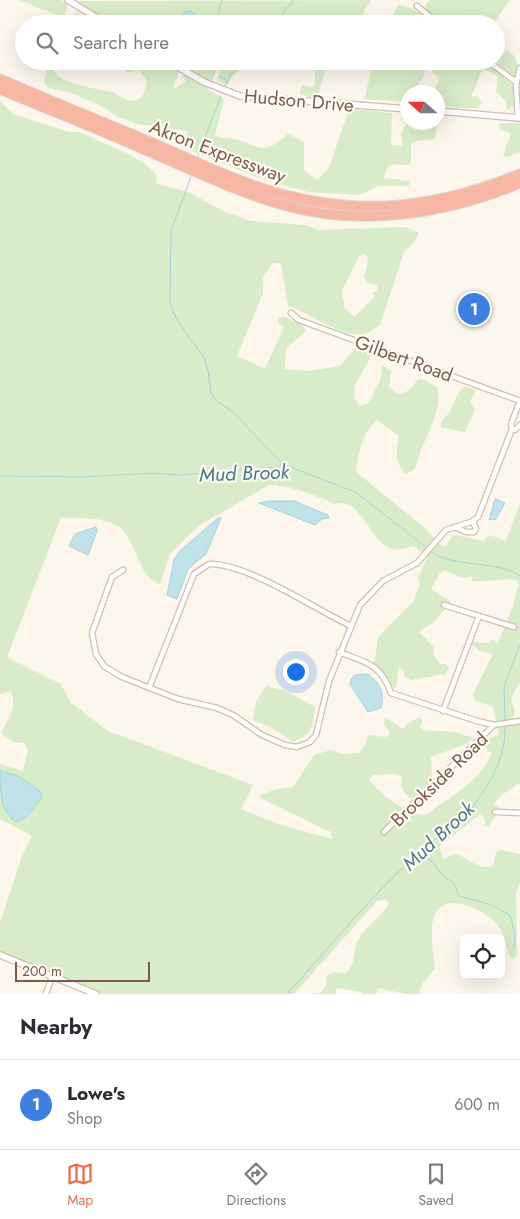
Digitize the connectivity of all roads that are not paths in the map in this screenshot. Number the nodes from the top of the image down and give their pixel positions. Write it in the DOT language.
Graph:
graph roads {
  1 [pos="68,0"];
  2 [pos="417,6"];
  3 [pos="92,15"];
  4 [pos="428,15"];
  5 [pos="520,68"];
  6 [pos="183,70"];
  7 [pos="500,70"];
  8 [pos="0,79"];
  9 [pos="516,82"];
  10 [pos="0,89"];
  11 [pos="400,108"];
  12 [pos="445,112"];
  13 [pos="519,118"];
  14 [pos="160,151"];
  15 [pos="520,174"];
  16 [pos="220,177"];
  17 [pos="520,183"];
  18 [pos="291,313"];
  19 [pos="520,401"];
  20 [pos="520,425"];
  21 [pos="512,429"];
  22 [pos="473,521"];
  23 [pos="455,527"];
  24 [pos="124,570"];
  25 [pos="444,605"];
  26 [pos="479,616"];
  27 [pos="351,626"];
  28 [pos="514,627"];
  29 [pos="339,652"];
  30 [pos="149,688"];
  31 [pos="443,711"];
  32 [pos="520,720"];
  33 [pos="496,724"];
  34 [pos="495,812"];
  35 [pos="520,813"];
  36 [pos="384,832"];
  37 [pos="0,955"];
  38 [pos="52,976"];
  39 [pos="46,994"];
  40 [pos="96,994"];
  1 -- 3 [label="street"];
  2 -- 4 [label="street"];
  5 -- 9 [label="street"];
  6 -- 11 [label="street, Hudson Drive"];
  7 -- 9 [label="street"];
  8 -- 14 [label="highway, Akron Expressway"];
  9 -- 13 [label="street"];
  10 -- 14 [label="highway, Akron Expressway"];
  12 -- 13 [label="street"];
  14 -- 16 [label="highway, Akron Expressway"];
  15 -- 16 [label="highway, Akron Expressway"];
  16 -- 17 [label="highway, Akron Expressway"];
  18 -- 19 [label="street, Gilbert Road"];
  19 -- 21 [label="street"];
  20 -- 21 [label="street"];
  21 -- 22 [label="street"];
  22 -- 23 [label="street"];
  22 -- 23 [label="street"];
  23 -- 27 [label="street"];
  24 -- 30 [label="street"];
  25 -- 26 [label="street"];
  26 -- 28 [label="street"];
  26 -- 31 [label="street"];
  27 -- 29 [label="street"];
  27 -- 30 [label="street"];
  29 -- 30 [label="street"];
  29 -- 31 [label="street"];
  31 -- 33 [label="street"];
  32 -- 33 [label="street"];
  33 -- 36 [label="street, Brookside Road"];
  34 -- 35 [label="street"];
  37 -- 38 [label="street"];
  38 -- 39 [label="street"];
  38 -- 40 [label="street"];
}
